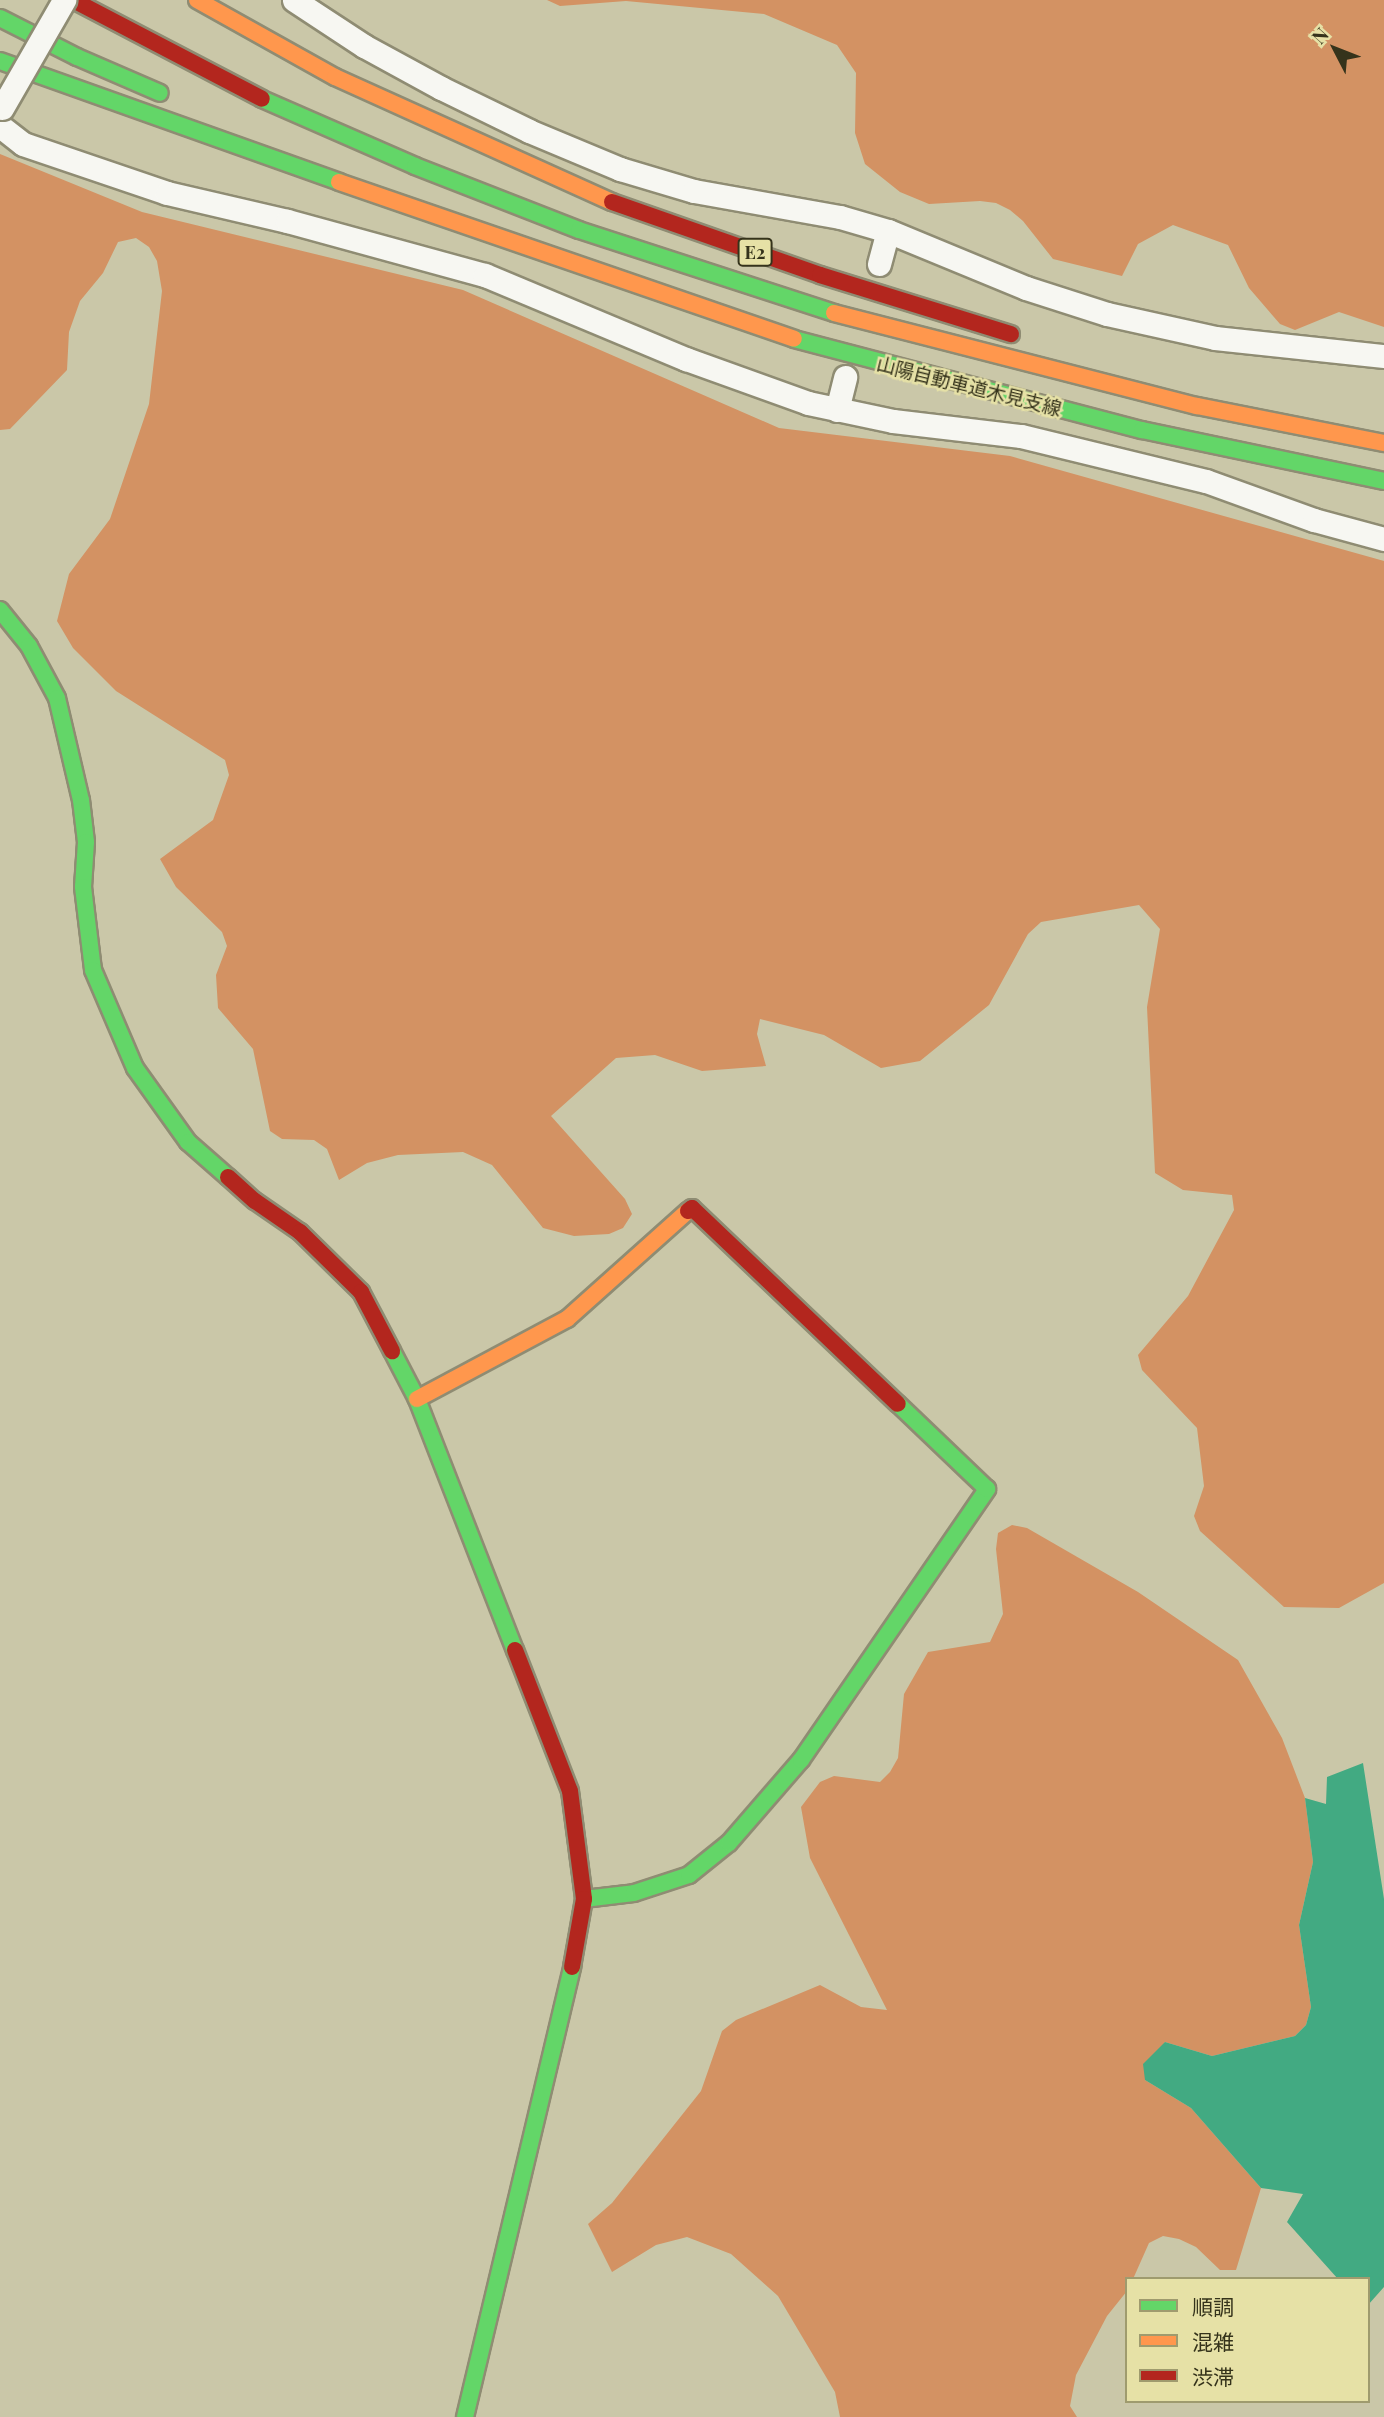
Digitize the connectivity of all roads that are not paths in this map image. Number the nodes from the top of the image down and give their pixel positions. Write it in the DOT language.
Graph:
graph roads {
  1 [pos="64,0"];
  2 [pos="73,0"];
  3 [pos="197,0"];
  4 [pos="294,0"];
  5 [pos="0,18"];
  6 [pos="0,61"];
  7 [pos="177,100"];
  8 [pos="1,115"];
  9 [pos="264,138"];
  10 [pos="888,231"];
  11 [pos="563,261"];
  12 [pos="878,264"];
  13 [pos="1025,338"];
  14 [pos="1384,356"];
  15 [pos="845,377"];
  16 [pos="1228,395"];
  17 [pos="837,410"];
  18 [pos="1341,436"];
  19 [pos="1384,443"];
  20 [pos="1384,481"];
  21 [pos="1384,539"];
  22 [pos="0,610"];
  23 [pos="417,1399"];
  24 [pos="584,1899"];
  25 [pos="465,2417"];
  1 -- 8 [label="street, bridge"];
  2 -- 18 [label="main road"];
  3 -- 13 [label="main road, E2"];
  4 -- 10 [label="street"];
  5 -- 7 [label="main road"];
  6 -- 11 [label="main road"];
  8 -- 17 [label="street"];
  9 -- 11 [label="main road"];
  10 -- 12 [label="street"];
  10 -- 14 [label="street"];
  11 -- 20 [label="main road, 山陽自動車道木見支線"];
  15 -- 17 [label="street"];
  16 -- 18 [label="main road"];
  17 -- 21 [label="street"];
  18 -- 19 [label="main road"];
  22 -- 23 [label="main road"];
  23 -- 24 [label="main road"];
  23 -- 24 [label="main road"];
  24 -- 25 [label="main road"];
}
